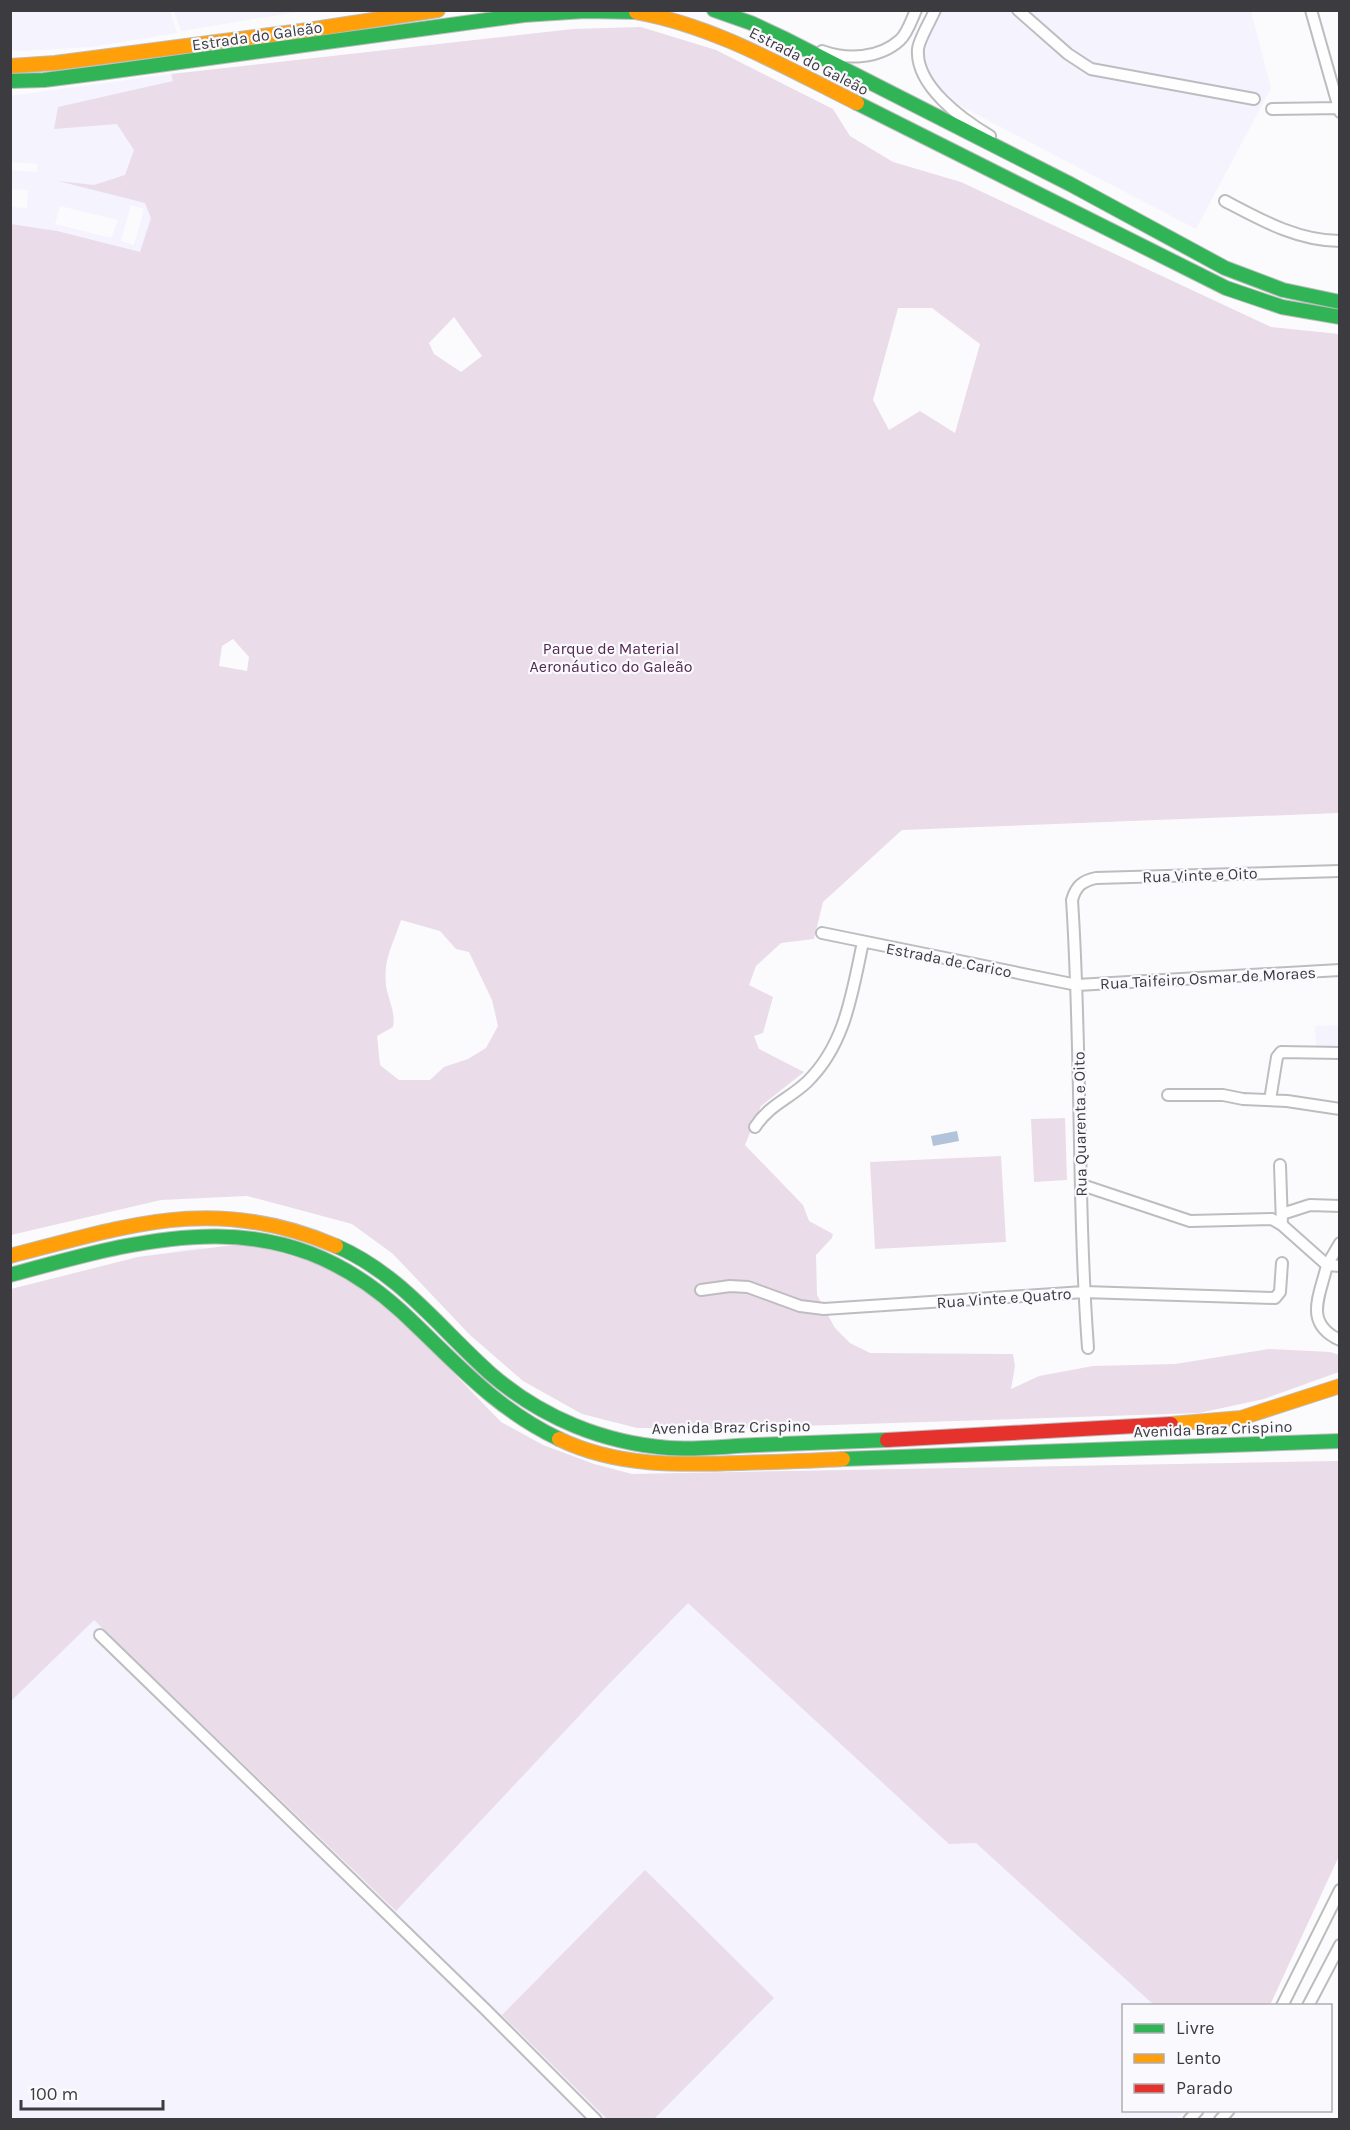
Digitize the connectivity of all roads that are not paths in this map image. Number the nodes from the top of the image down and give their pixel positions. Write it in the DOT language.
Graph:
graph roads {
  1 [pos="438,10"];
  2 [pos="714,10"];
  3 [pos="916,10"];
  4 [pos="935,10"];
  5 [pos="1018,10"];
  6 [pos="1311,10"];
  7 [pos="783,38"];
  8 [pos="10,66"];
  9 [pos="10,81"];
  10 [pos="1254,99"];
  11 [pos="1272,109"];
  12 [pos="1339,110"];
  13 [pos="1070,184"];
  14 [pos="1225,201"];
  15 [pos="1340,241"];
  16 [pos="1340,302"];
  17 [pos="1340,317"];
  18 [pos="1340,871"];
  19 [pos="1072,900"];
  20 [pos="822,933"];
  21 [pos="863,942"];
  22 [pos="1340,970"];
  23 [pos="1077,985"];
  24 [pos="1340,1053"];
  25 [pos="1168,1095"];
  26 [pos="1270,1100"];
  27 [pos="1340,1109"];
  28 [pos="755,1127"];
  29 [pos="1280,1166"];
  30 [pos="1082,1185"];
  31 [pos="1340,1206"];
  32 [pos="1282,1220"];
  33 [pos="1340,1243"];
  34 [pos="10,1256"];
  35 [pos="1282,1263"];
  36 [pos="1327,1265"];
  37 [pos="1340,1266"];
  38 [pos="10,1275"];
  39 [pos="700,1290"];
  40 [pos="1084,1292"];
  41 [pos="1340,1340"];
  42 [pos="1088,1348"];
  43 [pos="1340,1386"];
  44 [pos="1340,1441"];
  45 [pos="100,1635"];
  46 [pos="1340,1890"];
  47 [pos="1340,1910"];
  48 [pos="1328,1913"];
  49 [pos="1340,1945"];
  50 [pos="1283,2004"];
  51 [pos="1309,2004"];
  52 [pos="596,2120"];
  1 -- 8 [label="main road, Estrada do Galeão"];
  2 -- 7 [label="main road, Estrada do Galeão"];
  3 -- 7 [label="street"];
  4 -- 13 [label="street"];
  5 -- 10 [label="street"];
  6 -- 12 [label="street"];
  7 -- 13 [label="main road, Estrada do Galeão"];
  9 -- 17 [label="main road, Estrada do Galeão"];
  11 -- 12 [label="street"];
  13 -- 16 [label="main road, Estrada do Galeão"];
  14 -- 15 [label="street"];
  18 -- 19 [label="street, Rua Vinte e Oito"];
  19 -- 23 [label="street, Rua Quarenta e Oito"];
  20 -- 21 [label="street, Estrada de Carico"];
  21 -- 23 [label="street, Estrada de Carico"];
  21 -- 28 [label="street"];
  22 -- 23 [label="street, Rua Taifeiro Osmar de Moraes"];
  23 -- 30 [label="street, Rua Quarenta e Oito"];
  24 -- 26 [label="street"];
  25 -- 26 [label="street"];
  26 -- 27 [label="street"];
  29 -- 32 [label="street"];
  30 -- 32 [label="street"];
  30 -- 40 [label="street, Rua Quarenta e Oito"];
  31 -- 32 [label="street"];
  32 -- 36 [label="street"];
  33 -- 36 [label="street"];
  34 -- 43 [label="main road, Avenida Braz Crispino"];
  35 -- 40 [label="street, Rua Vinte e Quatro"];
  36 -- 37 [label="street"];
  36 -- 41 [label="street"];
  38 -- 44 [label="main road, Avenida Braz Crispino"];
  39 -- 40 [label="street, Rua Vinte e Quatro"];
  40 -- 42 [label="street, Rua Quarenta e Oito"];
  45 -- 52 [label="street"];
  46 -- 48 [label="street"];
  47 -- 48 [label="street"];
  48 -- 50 [label="street"];
  49 -- 51 [label="street"];
}
